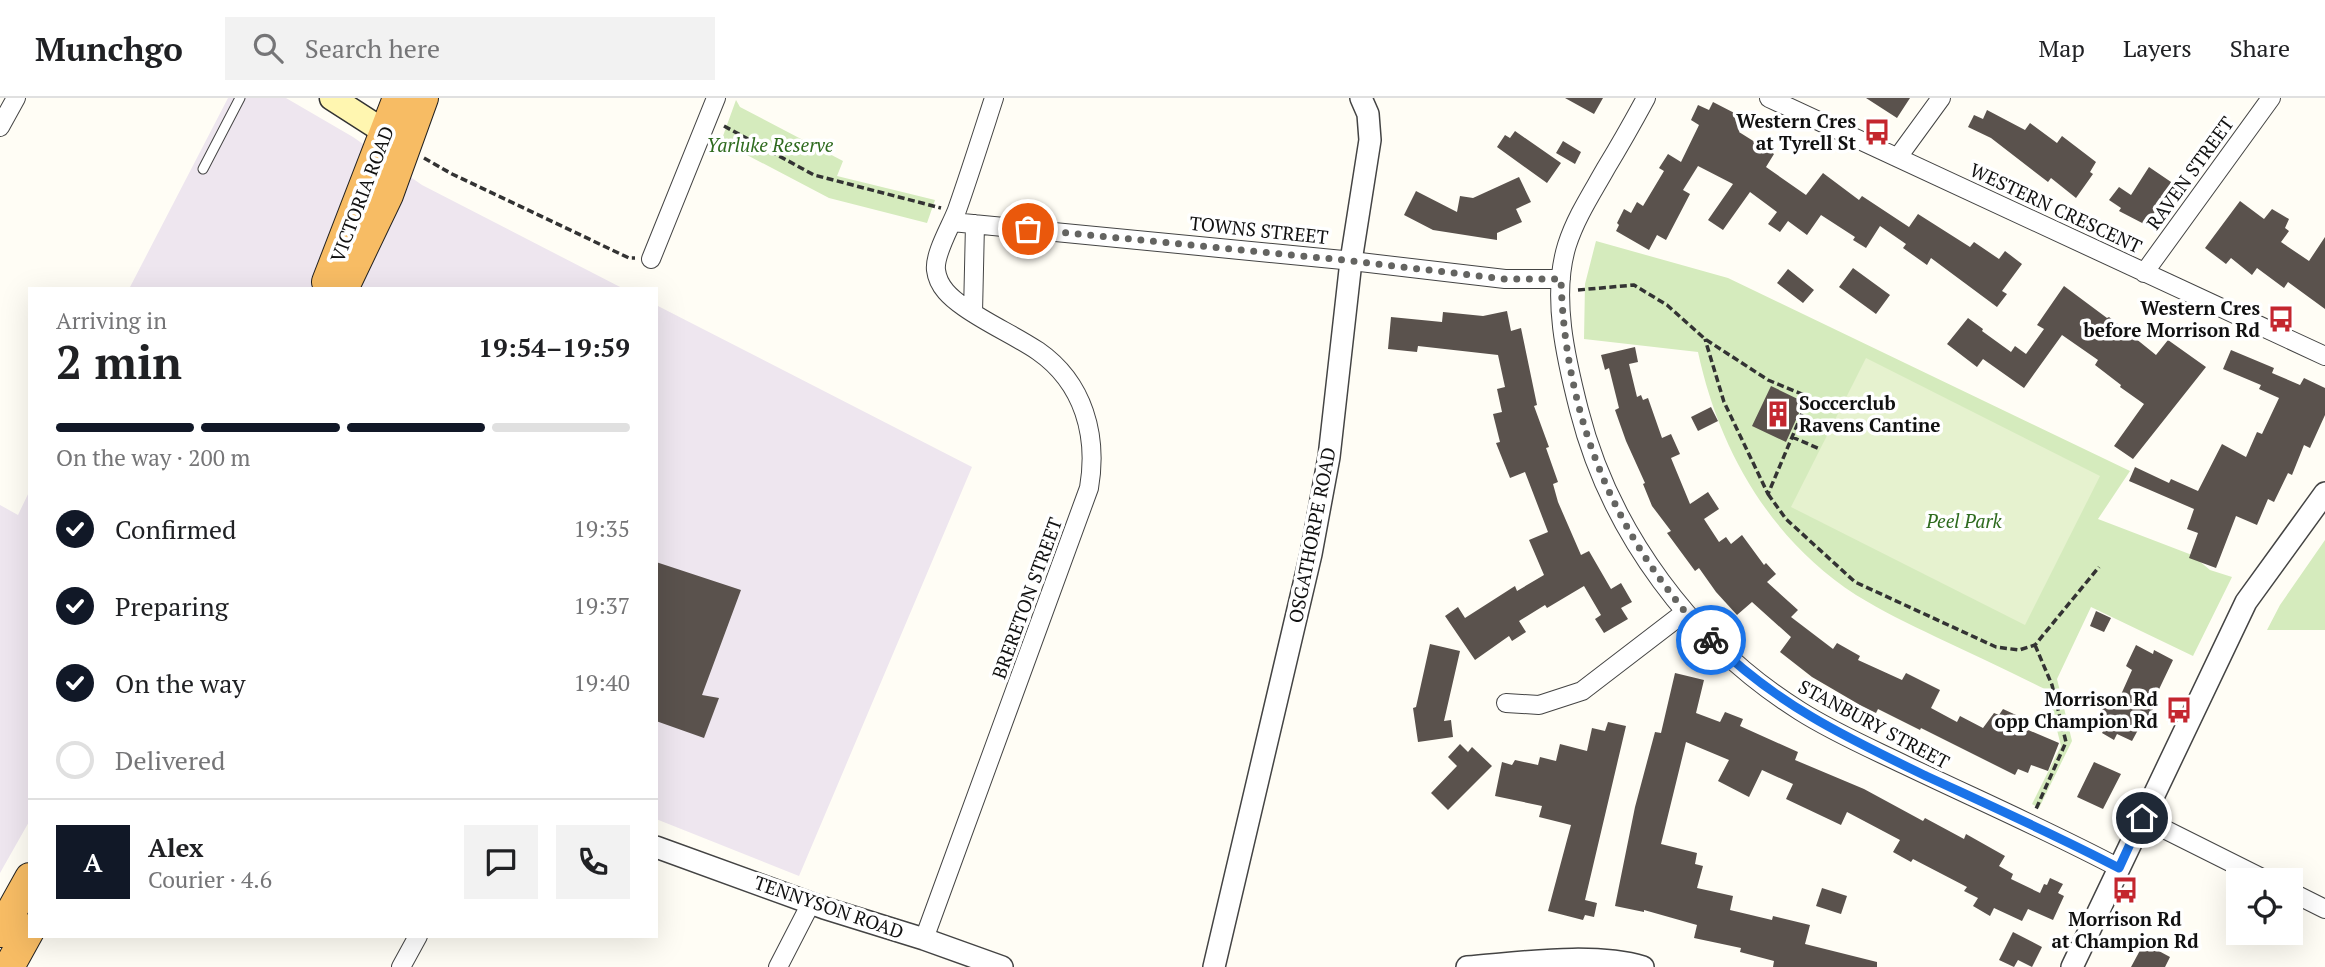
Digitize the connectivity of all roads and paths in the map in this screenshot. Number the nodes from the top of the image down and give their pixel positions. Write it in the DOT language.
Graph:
graph roads {
  1 [pos="16,98"];
  2 [pos="240,98"];
  3 [pos="332,98"];
  4 [pos="398,98"];
  5 [pos="423,98"];
  6 [pos="716,98"];
  7 [pos="994,98"];
  8 [pos="1361,98"];
  9 [pos="1646,98"];
  10 [pos="1769,98"];
  11 [pos="1941,98"];
  12 [pos="2271,98"];
  13 [pos="709,118"];
  14 [pos="0,127"];
  15 [pos="403,142"];
  16 [pos="1898,157"];
  17 [pos="203,169"];
  18 [pos="954,217"];
  19 [pos="975,224"];
  20 [pos="651,259"];
  21 [pos="1351,261"];
  22 [pos="2144,273"];
  23 [pos="1561,285"];
  24 [pos="325,287"];
  25 [pos="345,287"];
  26 [pos="973,313"];
  27 [pos="1705,339"];
  28 [pos="2325,356"];
  29 [pos="1792,438"];
  30 [pos="1820,449"];
  31 [pos="2325,493"];
  32 [pos="1768,494"];
  33 [pos="2099,567"];
  34 [pos="1685,612"];
  35 [pos="2035,645"];
  36 [pos="1506,702"];
  37 [pos="2142,818"];
  38 [pos="2029,825"];
  39 [pos="658,848"];
  40 [pos="2119,868"];
  41 [pos="2242,868"];
  42 [pos="28,882"];
  43 [pos="2303,898"];
  44 [pos="811,903"];
  45 [pos="2325,909"];
  46 [pos="0,932"];
  47 [pos="28,933"];
  48 [pos="417,938"];
  49 [pos="924,939"];
  50 [pos="9,967"];
  51 [pos="401,967"];
  52 [pos="778,967"];
  53 [pos="1002,967"];
  54 [pos="1214,967"];
  55 [pos="1481,967"];
  56 [pos="1643,967"];
  57 [pos="2072,967"];
  1 -- 14 [label="street"];
  2 -- 17 [label="lane"];
  3 -- 15 [label="main road"];
  4 -- 15 [label="highway, VICTORIA ROAD"];
  5 -- 15 [label="highway, VICTORIA ROAD"];
  6 -- 13 [label="street"];
  7 -- 18 [label="street, BRERETON STREET"];
  8 -- 21 [label="street, OSGATHORPE ROAD"];
  9 -- 23 [label="street, STANBURY STREET"];
  10 -- 16 [label="street, WESTERN CRESCENT"];
  11 -- 16 [label="street"];
  12 -- 22 [label="street, RAVEN STREET"];
  13 -- 18 [label="path"];
  13 -- 20 [label="street"];
  15 -- 20 [label="path"];
  15 -- 24 [label="highway, VICTORIA ROAD"];
  15 -- 25 [label="highway, VICTORIA ROAD"];
  16 -- 22 [label="street, WESTERN CRESCENT"];
  18 -- 19 [label="street, TOWNS STREET"];
  18 -- 26 [label="street, BRERETON STREET"];
  19 -- 21 [label="street, TOWNS STREET"];
  19 -- 26 [label="street"];
  21 -- 23 [label="street, TOWNS STREET"];
  21 -- 54 [label="street, OSGATHORPE ROAD"];
  22 -- 28 [label="street, WESTERN CRESCENT"];
  23 -- 27 [label="path"];
  23 -- 34 [label="street, STANBURY STREET"];
  26 -- 49 [label="street, BRERETON STREET"];
  27 -- 29 [label="path"];
  27 -- 32 [label="path"];
  29 -- 30 [label="path"];
  29 -- 32 [label="path"];
  31 -- 37 [label="street"];
  32 -- 35 [label="path"];
  33 -- 35 [label="path"];
  34 -- 36 [label="street"];
  34 -- 38 [label="street, STANBURY STREET"];
  35 -- 38 [label="path"];
  37 -- 40 [label="street"];
  37 -- 41 [label="street"];
  38 -- 40 [label="street, STANBURY STREET"];
  39 -- 44 [label="street, TENNYSON ROAD"];
  40 -- 57 [label="street"];
  42 -- 46 [label="highway"];
  43 -- 45 [label="street"];
  44 -- 49 [label="street, TENNYSON ROAD"];
  44 -- 52 [label="street"];
  47 -- 50 [label="highway"];
  48 -- 51 [label="street"];
  49 -- 53 [label="street, TENNYSON ROAD"];
  55 -- 56 [label="street"];
}
